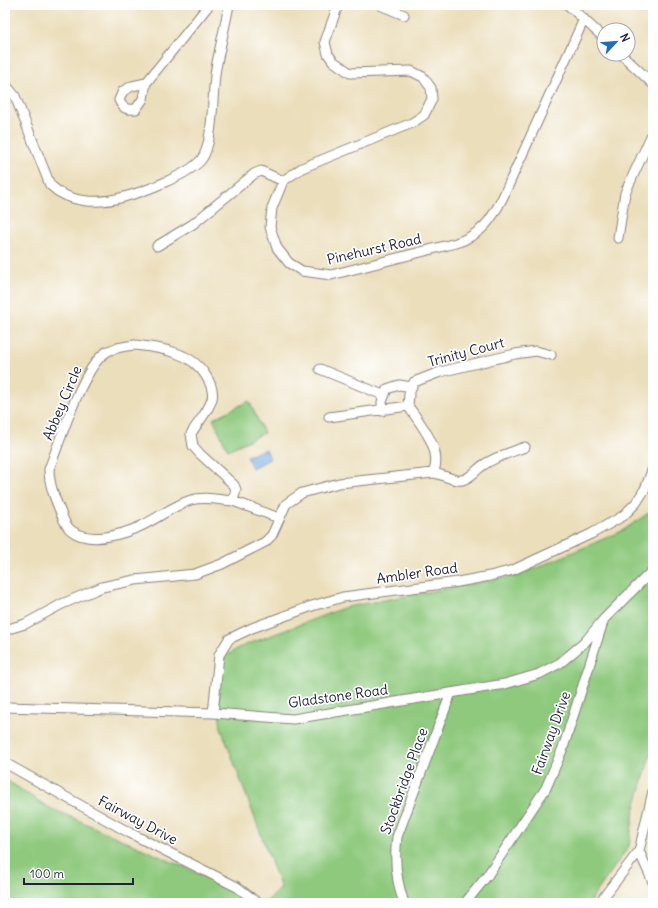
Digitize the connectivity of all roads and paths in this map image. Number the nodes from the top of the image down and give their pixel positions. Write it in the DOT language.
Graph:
graph roads {
  1 [pos="209,5"];
  2 [pos="229,5"];
  3 [pos="338,5"];
  4 [pos="380,5"];
  5 [pos="568,5"];
  6 [pos="404,15"];
  7 [pos="584,19"];
  8 [pos="596,30"];
  9 [pos="630,62"];
  10 [pos="146,83"];
  11 [pos="5,84"];
  12 [pos="653,84"];
  13 [pos="653,132"];
  14 [pos="283,182"];
  15 [pos="618,238"];
  16 [pos="156,246"];
  17 [pos="551,355"];
  18 [pos="320,369"];
  19 [pos="412,387"];
  20 [pos="383,395"];
  21 [pos="408,406"];
  22 [pos="382,411"];
  23 [pos="329,417"];
  24 [pos="525,447"];
  25 [pos="653,468"];
  26 [pos="433,473"];
  27 [pos="233,501"];
  28 [pos="279,518"];
  29 [pos="653,570"];
  30 [pos="604,619"];
  31 [pos="5,630"];
  32 [pos="451,693"];
  33 [pos="5,707"];
  34 [pos="213,713"];
  35 [pos="5,763"];
  36 [pos="653,791"];
  37 [pos="639,851"];
  38 [pos="653,882"];
  39 [pos="258,903"];
  40 [pos="404,903"];
  41 [pos="465,903"];
  42 [pos="599,903"];
  1 -- 10 [label="street"];
  2 -- 11 [label="street"];
  3 -- 14 [label="street"];
  4 -- 6 [label="street"];
  5 -- 7 [label="street"];
  7 -- 8 [label="street"];
  7 -- 14 [label="street, Pinehurst Road"];
  9 -- 12 [label="street"];
  13 -- 15 [label="street"];
  14 -- 16 [label="street"];
  17 -- 19 [label="street, Trinity Court"];
  18 -- 20 [label="street"];
  19 -- 20 [label="street"];
  19 -- 21 [label="street"];
  20 -- 22 [label="street"];
  21 -- 22 [label="street"];
  21 -- 26 [label="street"];
  22 -- 23 [label="street"];
  24 -- 26 [label="street"];
  25 -- 34 [label="street, Ambler Road"];
  26 -- 28 [label="street"];
  27 -- 27 [label="street, Abbey Circle"];
  27 -- 28 [label="street, Abbey Circle"];
  28 -- 31 [label="street"];
  29 -- 30 [label="street, Fairway Drive"];
  30 -- 32 [label="street, Gladstone Road"];
  30 -- 41 [label="street, Fairway Drive"];
  32 -- 34 [label="street, Gladstone Road"];
  32 -- 40 [label="street, Stockbridge Place"];
  33 -- 34 [label="street, Gladstone Road"];
  35 -- 39 [label="street, Fairway Drive"];
  36 -- 37 [label="street"];
  37 -- 38 [label="street"];
  37 -- 42 [label="street"];
}
